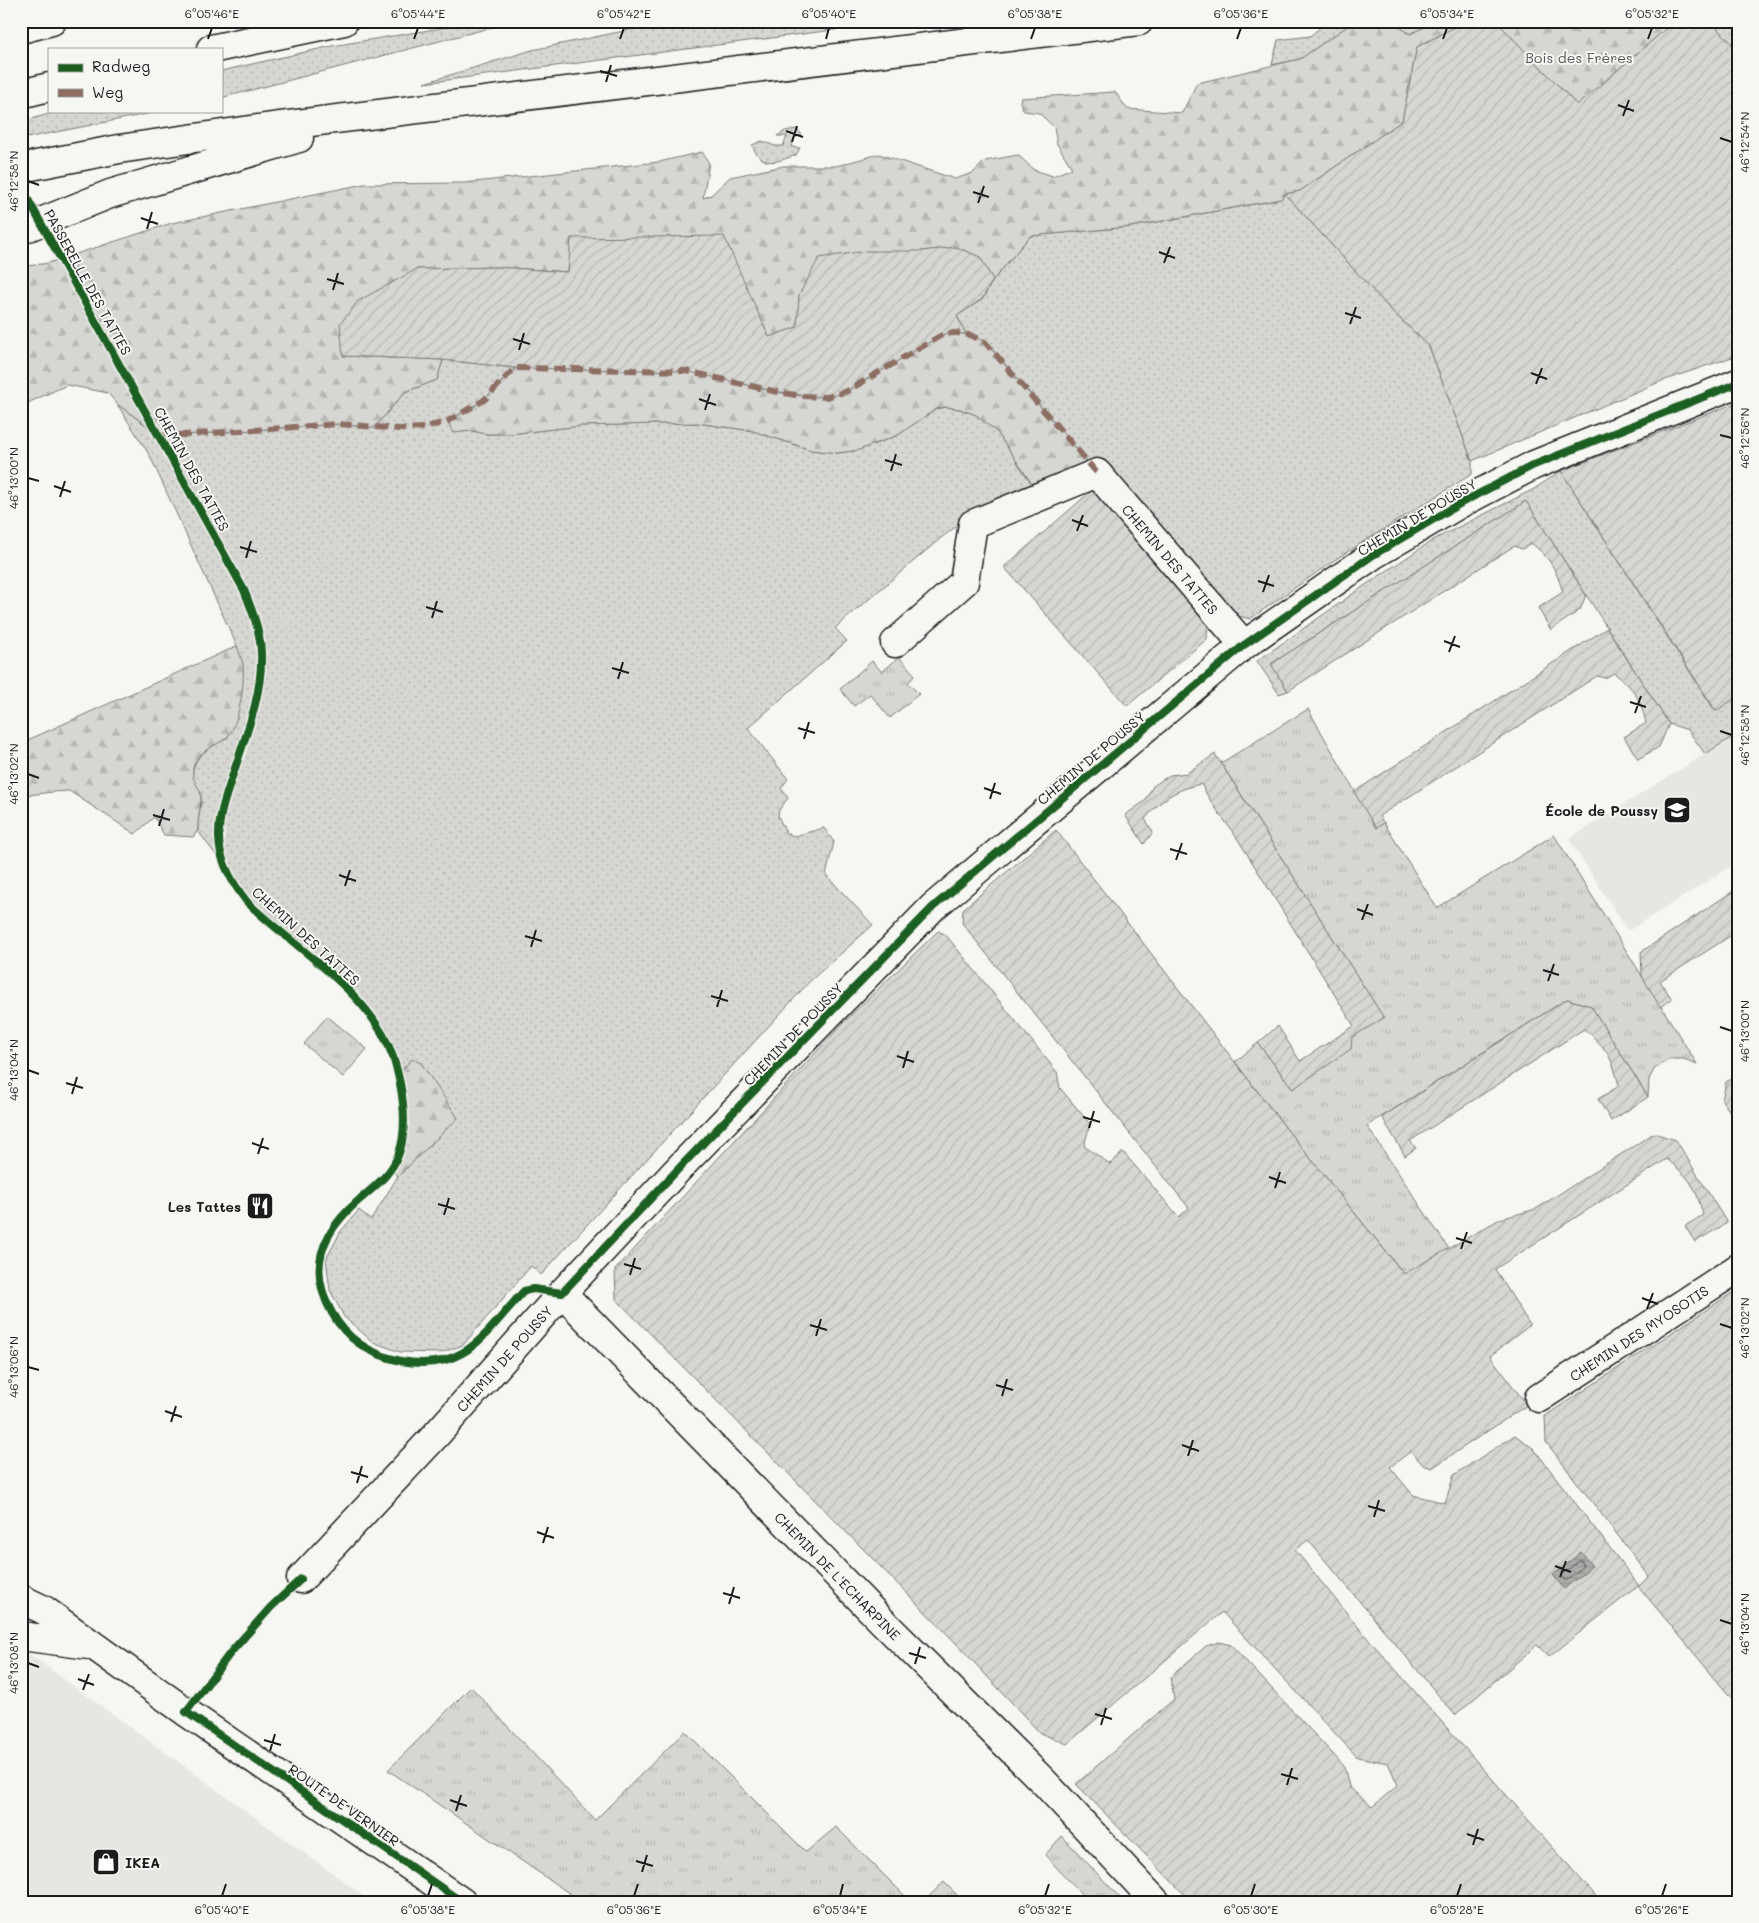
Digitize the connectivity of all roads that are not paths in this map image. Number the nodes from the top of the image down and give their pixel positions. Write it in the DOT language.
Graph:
graph roads {
  1 [pos="52,21"];
  2 [pos="344,21"];
  3 [pos="1139,21"];
  4 [pos="21,28"];
  5 [pos="216,48"];
  6 [pos="48,87"];
  7 [pos="21,94"];
  8 [pos="382,113"];
  9 [pos="21,168"];
  10 [pos="21,230"];
  11 [pos="1738,383"];
  12 [pos="894,643"];
  13 [pos="1244,645"];
  14 [pos="1738,1268"];
  15 [pos="562,1293"];
  16 [pos="1540,1398"];
  17 [pos="301,1579"];
  18 [pos="21,1581"];
  19 [pos="32,1605"];
  20 [pos="21,1636"];
  21 [pos="92,1646"];
  22 [pos="462,1902"];
  23 [pos="1156,1902"];
  1 -- 4 [label="main road"];
  2 -- 5 [label="main road"];
  3 -- 8 [label="main road"];
  6 -- 7 [label="main road"];
  8 -- 9 [label="main road"];
  8 -- 10 [label="main road"];
  11 -- 13 [label="main road, CHEMIN DE POUSSY"];
  12 -- 13 [label="main road, CHEMIN DES TATTES"];
  13 -- 15 [label="main road, CHEMIN DE POUSSY"];
  14 -- 16 [label="main road, CHEMIN DES MYOSOTIS"];
  15 -- 17 [label="main road, CHEMIN DE POUSSY"];
  15 -- 23 [label="main road, CHEMIN DE L'ECHARPINE"];
  18 -- 19 [label="main road, ROUTE DE VERNIER"];
  19 -- 21 [label="main road, ROUTE DE VERNIER"];
  20 -- 21 [label="main road"];
  21 -- 22 [label="main road, ROUTE DE VERNIER"];
}
